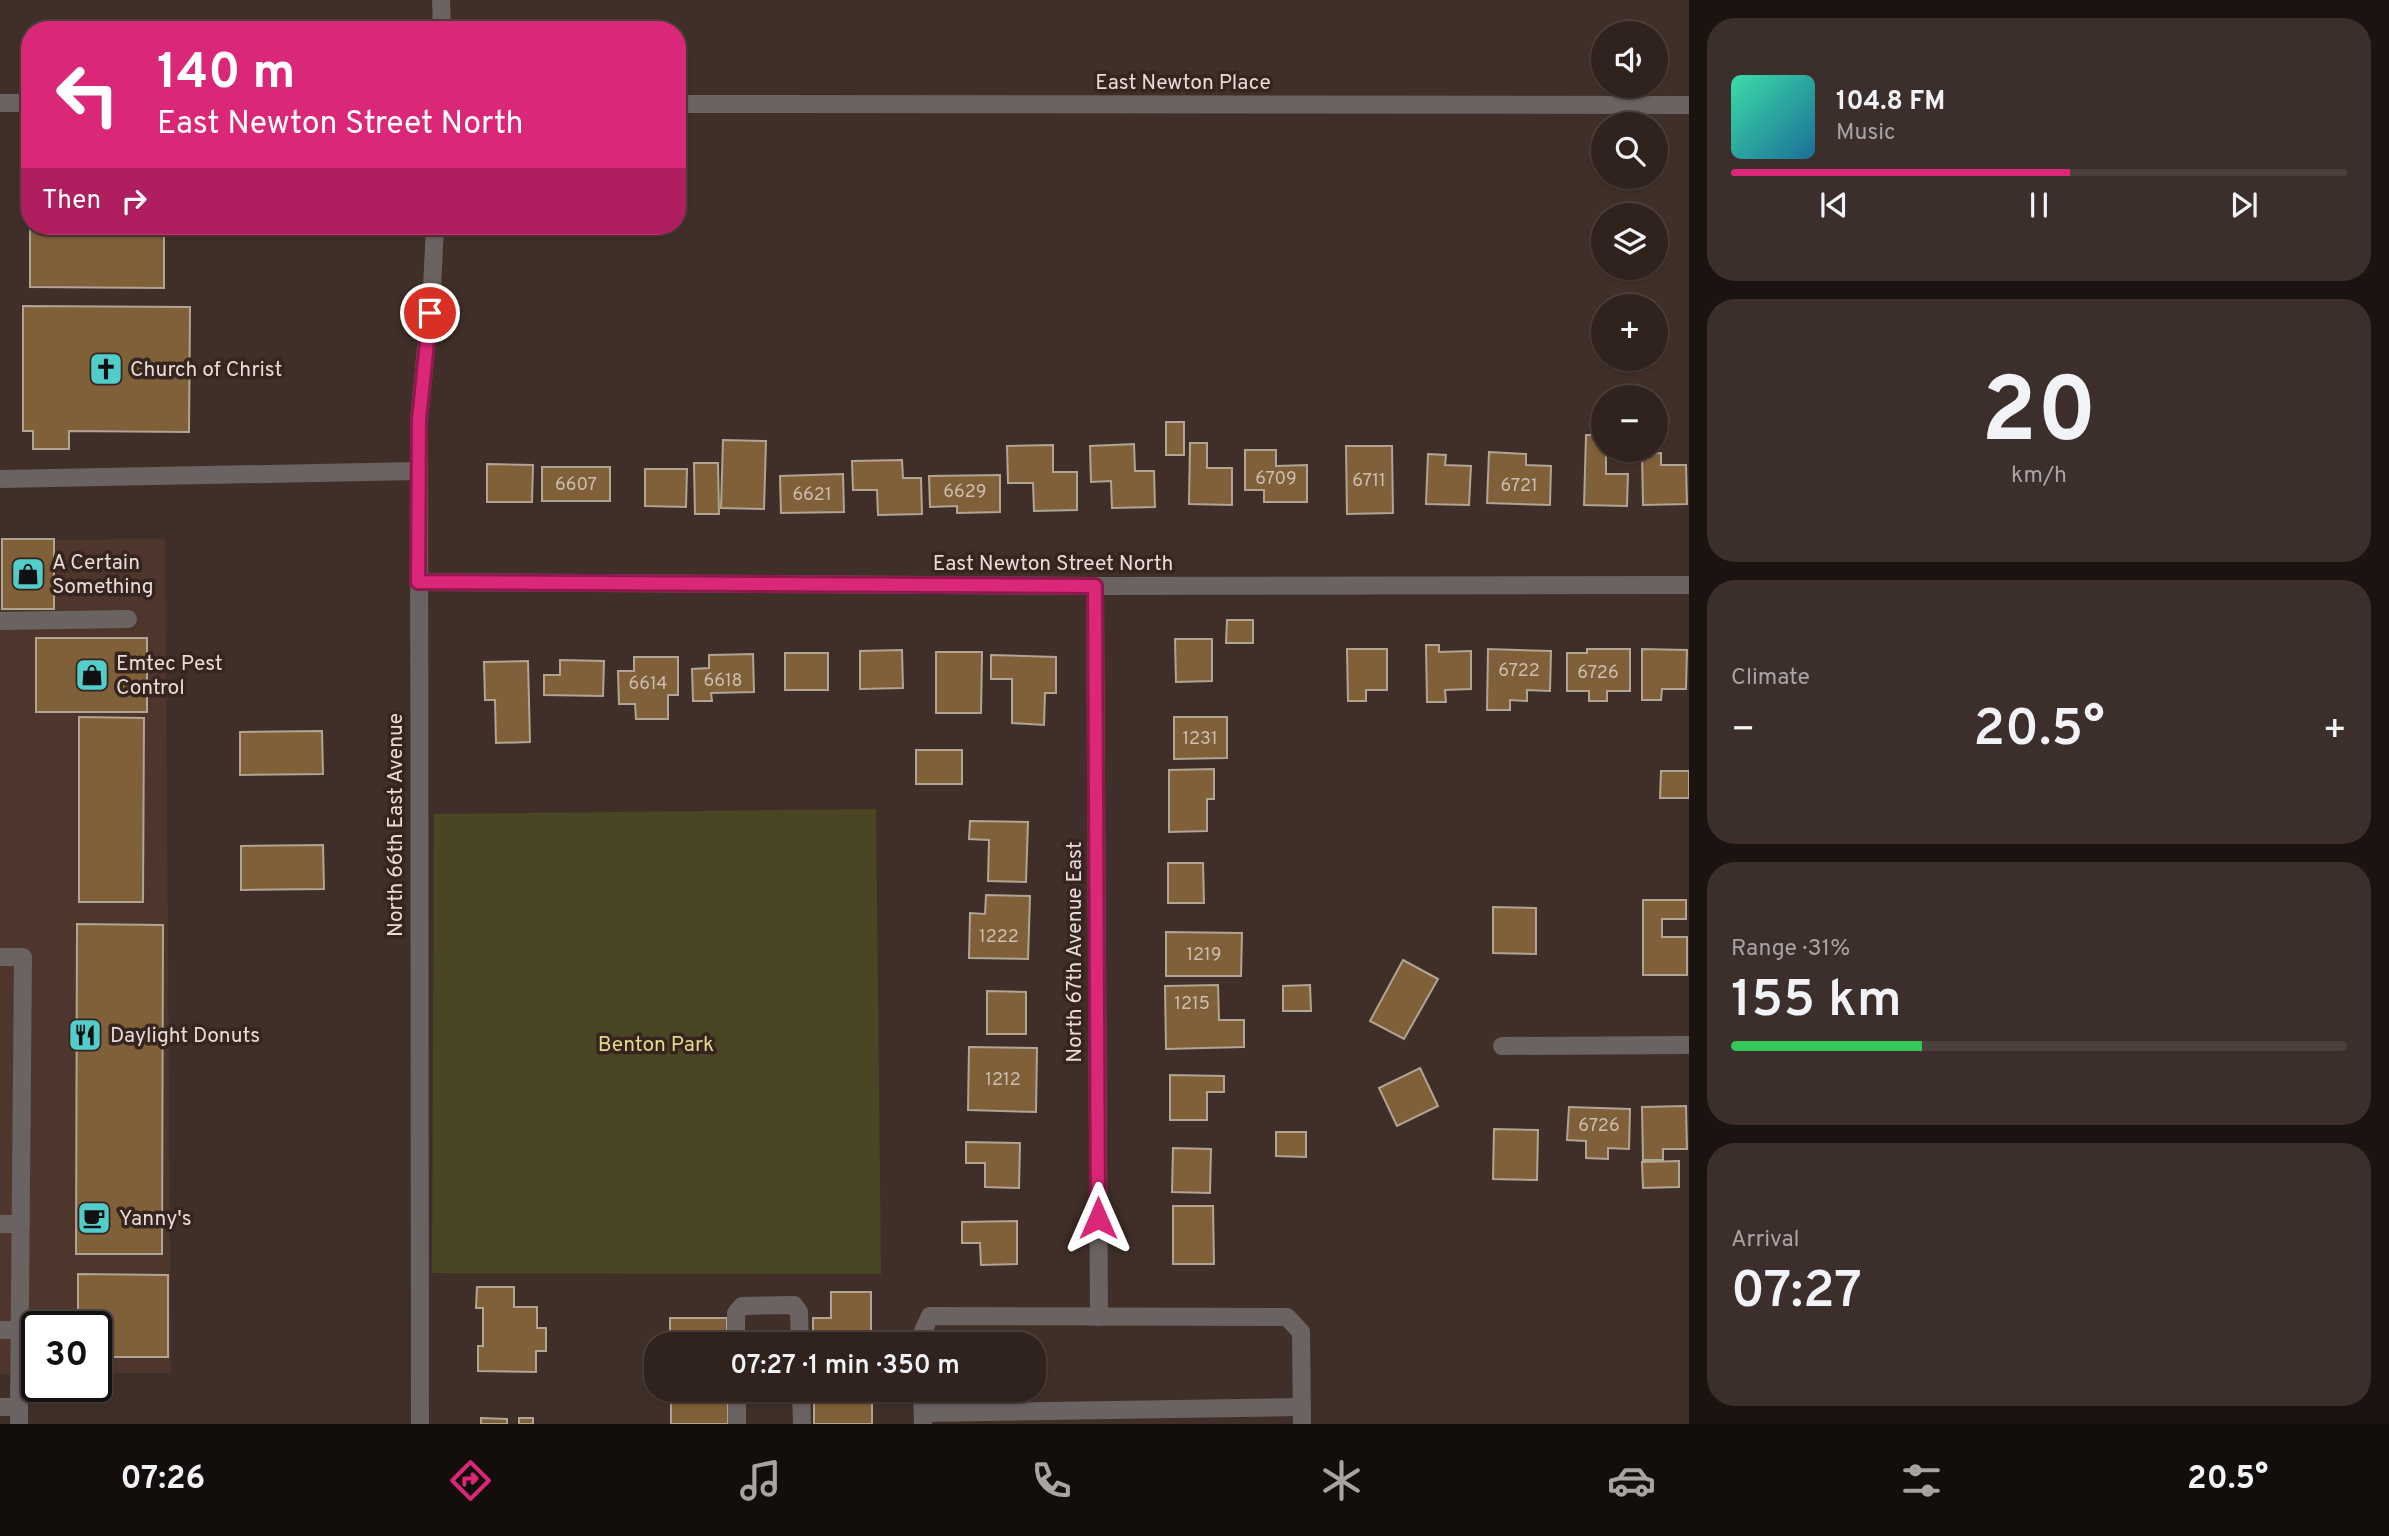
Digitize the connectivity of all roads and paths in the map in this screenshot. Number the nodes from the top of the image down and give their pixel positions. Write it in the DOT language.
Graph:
graph roads {
  1 [pos="441,0"];
  2 [pos="442,21"];
  3 [pos="0,103"];
  4 [pos="21,103"];
  5 [pos="686,104"];
  6 [pos="1689,105"];
  7 [pos="435,235"];
  8 [pos="418,471"];
  9 [pos="0,479"];
  10 [pos="418,582"];
  11 [pos="1689,585"];
  12 [pos="1095,586"];
  13 [pos="128,619"];
  14 [pos="0,621"];
  15 [pos="0,957"];
  16 [pos="1689,1045"];
  17 [pos="1502,1046"];
  18 [pos="0,1224"];
  19 [pos="20,1224"];
  20 [pos="1099,1317"];
  21 [pos="0,1330"];
  22 [pos="20,1330"];
  23 [pos="736,1332"];
  24 [pos="800,1332"];
  25 [pos="923,1332"];
  26 [pos="737,1402"];
  27 [pos="802,1402"];
  28 [pos="0,1407"];
  29 [pos="19,1415"];
  30 [pos="1302,1415"];
  31 [pos="923,1418"];
  32 [pos="420,1424"];
  33 [pos="737,1424"];
  34 [pos="802,1424"];
  1 -- 2 [label="street"];
  3 -- 4 [label="street"];
  5 -- 6 [label="street, East Newton Place"];
  7 -- 8 [label="street, North 66th East Avenue"];
  8 -- 9 [label="street"];
  8 -- 10 [label="street, North 66th East Avenue"];
  10 -- 12 [label="street, East Newton Street North"];
  10 -- 32 [label="street, North 66th East Avenue"];
  11 -- 12 [label="street, East Newton Street North"];
  12 -- 20 [label="street, North 67th Avenue East"];
  13 -- 14 [label="street"];
  15 -- 19 [label="street"];
  16 -- 17 [label="street"];
  18 -- 19 [label="street"];
  19 -- 22 [label="street"];
  20 -- 25 [label="street"];
  20 -- 30 [label="street"];
  21 -- 22 [label="street"];
  22 -- 29 [label="street"];
  23 -- 24 [label="street"];
  26 -- 33 [label="street"];
  27 -- 34 [label="street"];
  28 -- 29 [label="street"];
  30 -- 31 [label="street"];
}
